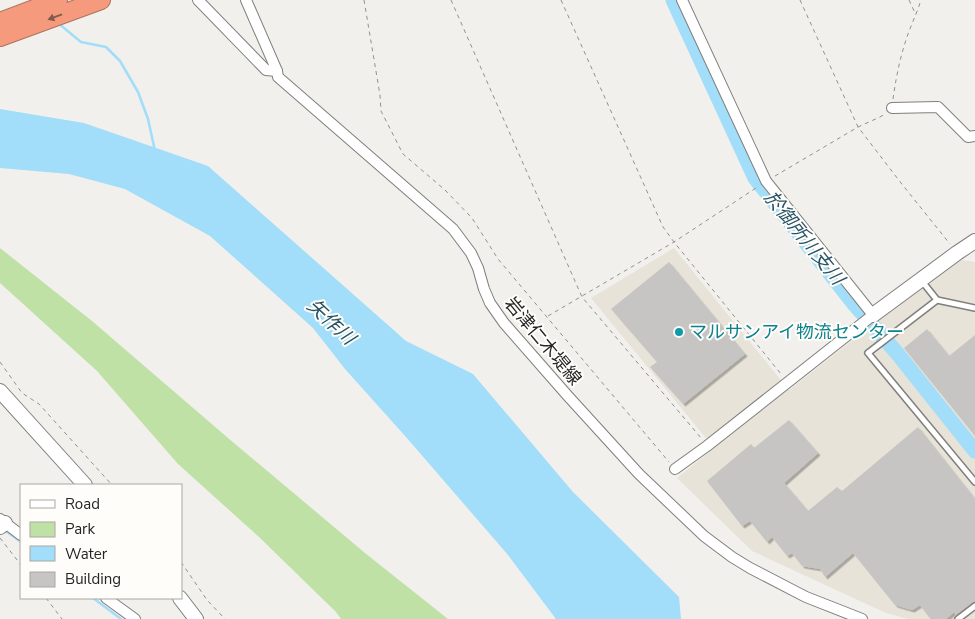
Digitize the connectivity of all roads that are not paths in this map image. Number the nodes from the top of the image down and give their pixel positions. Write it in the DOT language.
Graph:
graph roads {
  1 [pos="58,0"];
  2 [pos="101,0"];
  3 [pos="198,0"];
  4 [pos="246,0"];
  5 [pos="682,0"];
  6 [pos="0,22"];
  7 [pos="0,37"];
  8 [pos="277,71"];
  9 [pos="892,108"];
  10 [pos="975,136"];
  11 [pos="973,244"];
  12 [pos="921,279"];
  13 [pos="937,300"];
  14 [pos="975,308"];
  15 [pos="873,315"];
  16 [pos="0,391"];
  17 [pos="675,469"];
  18 [pos="975,482"];
  19 [pos="83,484"];
  20 [pos="2,523"];
  21 [pos="20,534"];
  22 [pos="107,599"];
  23 [pos="181,599"];
  24 [pos="975,606"];
  25 [pos="135,619"];
  26 [pos="196,619"];
  27 [pos="862,619"];
  28 [pos="958,619"];
  1 -- 6 [label="highway"];
  2 -- 7 [label="highway, one-way"];
  3 -- 8 [label="street"];
  4 -- 8 [label="street, 岩津仁木堤線"];
  5 -- 15 [label="street"];
  8 -- 27 [label="street, 岩津仁木堤線"];
  9 -- 10 [label="street"];
  11 -- 12 [label="street"];
  12 -- 13 [label="lane"];
  12 -- 15 [label="street"];
  13 -- 14 [label="lane"];
  13 -- 18 [label="lane"];
  15 -- 17 [label="street"];
  16 -- 19 [label="street"];
  20 -- 21 [label="street"];
  22 -- 25 [label="street"];
  23 -- 26 [label="street"];
  24 -- 28 [label="lane"];
}
